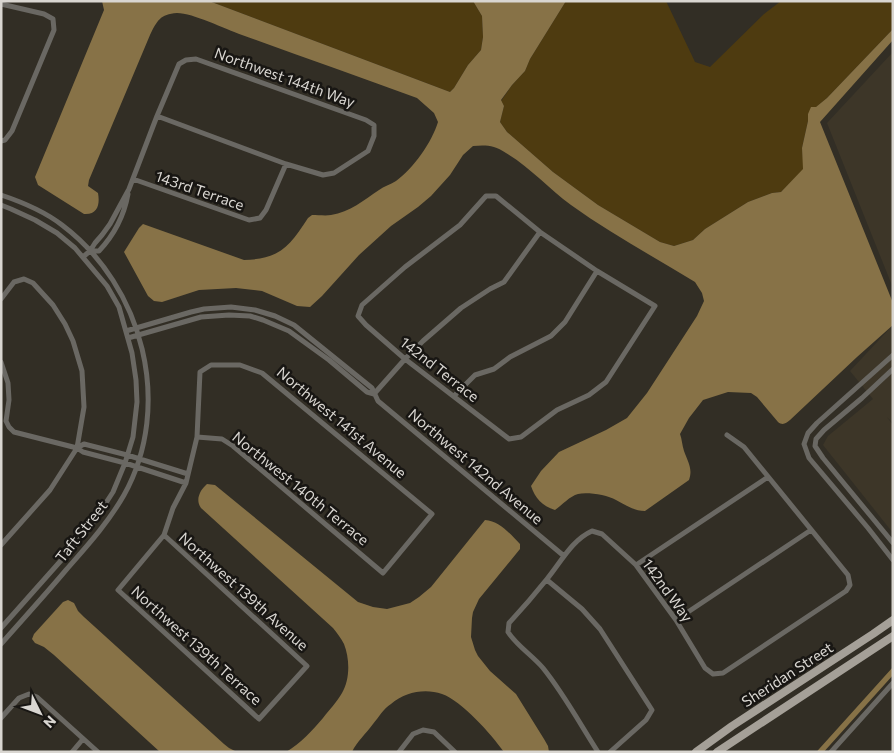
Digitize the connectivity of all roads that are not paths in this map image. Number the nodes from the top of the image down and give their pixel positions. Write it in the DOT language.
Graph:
graph roads {
  1 [pos="1,4"];
  2 [pos="157,116"];
  3 [pos="3,141"];
  4 [pos="286,164"];
  5 [pos="133,179"];
  6 [pos="1,195"];
  7 [pos="1,206"];
  8 [pos="540,232"];
  9 [pos="90,250"];
  10 [pos="83,257"];
  11 [pos="597,271"];
  12 [pos="1,298"];
  13 [pos="136,328"];
  14 [pos="126,331"];
  15 [pos="138,336"];
  16 [pos="128,338"];
  17 [pos="893,355"];
  18 [pos="405,359"];
  19 [pos="1,362"];
  20 [pos="893,369"];
  21 [pos="374,394"];
  22 [pos="454,396"];
  23 [pos="727,436"];
  24 [pos="197,437"];
  25 [pos="77,448"];
  26 [pos="127,456"];
  27 [pos="139,459"];
  28 [pos="125,463"];
  29 [pos="136,467"];
  30 [pos="188,474"];
  31 [pos="768,477"];
  32 [pos="186,483"];
  33 [pos="810,530"];
  34 [pos="164,535"];
  35 [pos="893,543"];
  36 [pos="1,545"];
  37 [pos="564,556"];
  38 [pos="893,560"];
  39 [pos="636,565"];
  40 [pos="384,573"];
  41 [pos="547,580"];
  42 [pos="676,620"];
  43 [pos="893,620"];
  44 [pos="1,628"];
  45 [pos="893,636"];
  46 [pos="1,644"];
  47 [pos="893,683"];
  48 [pos="1,718"];
  49 [pos="259,719"];
  50 [pos="83,739"];
  51 [pos="72,752"];
  52 [pos="98,752"];
  53 [pos="399,752"];
  54 [pos="455,752"];
  55 [pos="598,752"];
  56 [pos="610,752"];
  57 [pos="696,752"];
  58 [pos="717,752"];
  59 [pos="831,752"];
  1 -- 3 [label="street"];
  2 -- 4 [label="street"];
  2 -- 4 [label="street, Northwest 144th Way"];
  2 -- 5 [label="street"];
  4 -- 5 [label="street, 143rd Terrace"];
  5 -- 9 [label="street"];
  6 -- 9 [label="street"];
  7 -- 10 [label="street"];
  8 -- 11 [label="street"];
  8 -- 18 [label="street"];
  8 -- 18 [label="street, 142nd Terrace"];
  9 -- 10 [label="street"];
  9 -- 13 [label="street"];
  10 -- 14 [label="street"];
  11 -- 22 [label="street"];
  11 -- 22 [label="street, 142nd Terrace"];
  12 -- 25 [label="street"];
  13 -- 14 [label="street, Northwest 142nd Avenue"];
  13 -- 15 [label="street, Taft Street"];
  13 -- 21 [label="street, Northwest 142nd Avenue"];
  14 -- 16 [label="street, Taft Street"];
  15 -- 16 [label="street, Northwest 142nd Avenue"];
  15 -- 21 [label="street, Northwest 142nd Avenue"];
  15 -- 27 [label="street, Taft Street"];
  16 -- 26 [label="street, Taft Street"];
  17 -- 38 [label="street"];
  18 -- 21 [label="street"];
  18 -- 22 [label="street, 142nd Terrace"];
  19 -- 25 [label="street"];
  20 -- 35 [label="street"];
  21 -- 37 [label="street, Northwest 142nd Avenue"];
  23 -- 31 [label="street"];
  24 -- 30 [label="street"];
  24 -- 40 [label="street, Northwest 140th Terrace"];
  24 -- 40 [label="street, Northwest 141st Avenue"];
  25 -- 26 [label="street"];
  25 -- 28 [label="street"];
  25 -- 36 [label="street"];
  26 -- 27 [label="street"];
  26 -- 28 [label="street, Taft Street"];
  27 -- 29 [label="street, Taft Street"];
  27 -- 30 [label="street"];
  28 -- 29 [label="street"];
  28 -- 44 [label="street, Taft Street"];
  29 -- 32 [label="street"];
  29 -- 46 [label="street, Taft Street"];
  30 -- 32 [label="street"];
  31 -- 33 [label="street"];
  31 -- 39 [label="street"];
  32 -- 34 [label="street"];
  33 -- 42 [label="street"];
  33 -- 42 [label="street, 142nd Way"];
  34 -- 49 [label="street, Northwest 139th Terrace"];
  34 -- 49 [label="street, Northwest 139th Avenue"];
  37 -- 39 [label="street, 142nd Way"];
  37 -- 41 [label="street"];
  39 -- 42 [label="street, 142nd Way"];
  41 -- 55 [label="street"];
  41 -- 56 [label="street"];
  43 -- 57 [label="main road, Sheridan Street"];
  45 -- 58 [label="main road, Sheridan Street"];
  47 -- 59 [label="street"];
  48 -- 50 [label="street"];
  50 -- 51 [label="street"];
  50 -- 52 [label="street"];
  53 -- 54 [label="street"];
}
